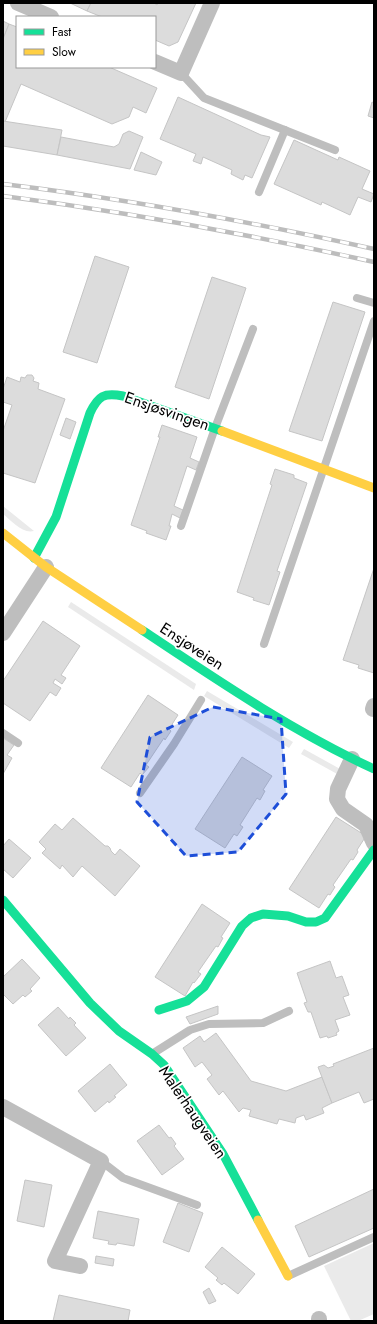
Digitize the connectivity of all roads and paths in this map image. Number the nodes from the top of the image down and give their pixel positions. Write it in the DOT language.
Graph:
graph roads {
  1 [pos="18,3"];
  2 [pos="212,3"];
  3 [pos="48,16"];
  4 [pos="156,62"];
  5 [pos="181,74"];
  6 [pos="285,130"];
  7 [pos="335,150"];
  8 [pos="259,192"];
  9 [pos="357,298"];
  10 [pos="374,303"];
  11 [pos="374,321"];
  12 [pos="253,329"];
  13 [pos="215,428"];
  14 [pos="324,469"];
  15 [pos="374,488"];
  16 [pos="181,526"];
  17 [pos="3,532"];
  18 [pos="40,563"];
  19 [pos="3,633"];
  20 [pos="264,644"];
  21 [pos="201,700"];
  22 [pos="3,733"];
  23 [pos="18,743"];
  24 [pos="352,759"];
  25 [pos="374,769"];
  26 [pos="140,793"];
  27 [pos="374,843"];
  28 [pos="374,850"];
  29 [pos="3,900"];
  30 [pos="159,1010"];
  31 [pos="289,1012"];
  32 [pos="152,1054"];
  33 [pos="3,1107"];
  34 [pos="101,1161"];
  35 [pos="197,1205"];
  36 [pos="374,1237"];
  37 [pos="80,1266"];
  38 [pos="288,1276"];
  1 -- 3 [label="street"];
  2 -- 5 [label="street"];
  4 -- 5 [label="street"];
  5 -- 6 [label="lane"];
  6 -- 7 [label="lane"];
  6 -- 8 [label="lane"];
  9 -- 10 [label="lane"];
  11 -- 14 [label="lane"];
  12 -- 13 [label="lane"];
  13 -- 14 [label="street, Ensjøsvingen"];
  13 -- 16 [label="lane"];
  13 -- 18 [label="street, Ensjøsvingen"];
  14 -- 15 [label="street, Ensjøsvingen"];
  14 -- 20 [label="lane"];
  17 -- 18 [label="street, Ensjøveien"];
  18 -- 19 [label="street"];
  18 -- 24 [label="street, Ensjøveien"];
  21 -- 26 [label="lane"];
  22 -- 23 [label="lane"];
  24 -- 25 [label="street, Ensjøveien"];
  24 -- 27 [label="street"];
  28 -- 30 [label="street"];
  29 -- 32 [label="street, Malerhaugveien"];
  31 -- 32 [label="lane"];
  32 -- 38 [label="street, Malerhaugveien"];
  33 -- 34 [label="street"];
  34 -- 35 [label="lane"];
  34 -- 37 [label="street"];
  36 -- 38 [label="lane"];
}
